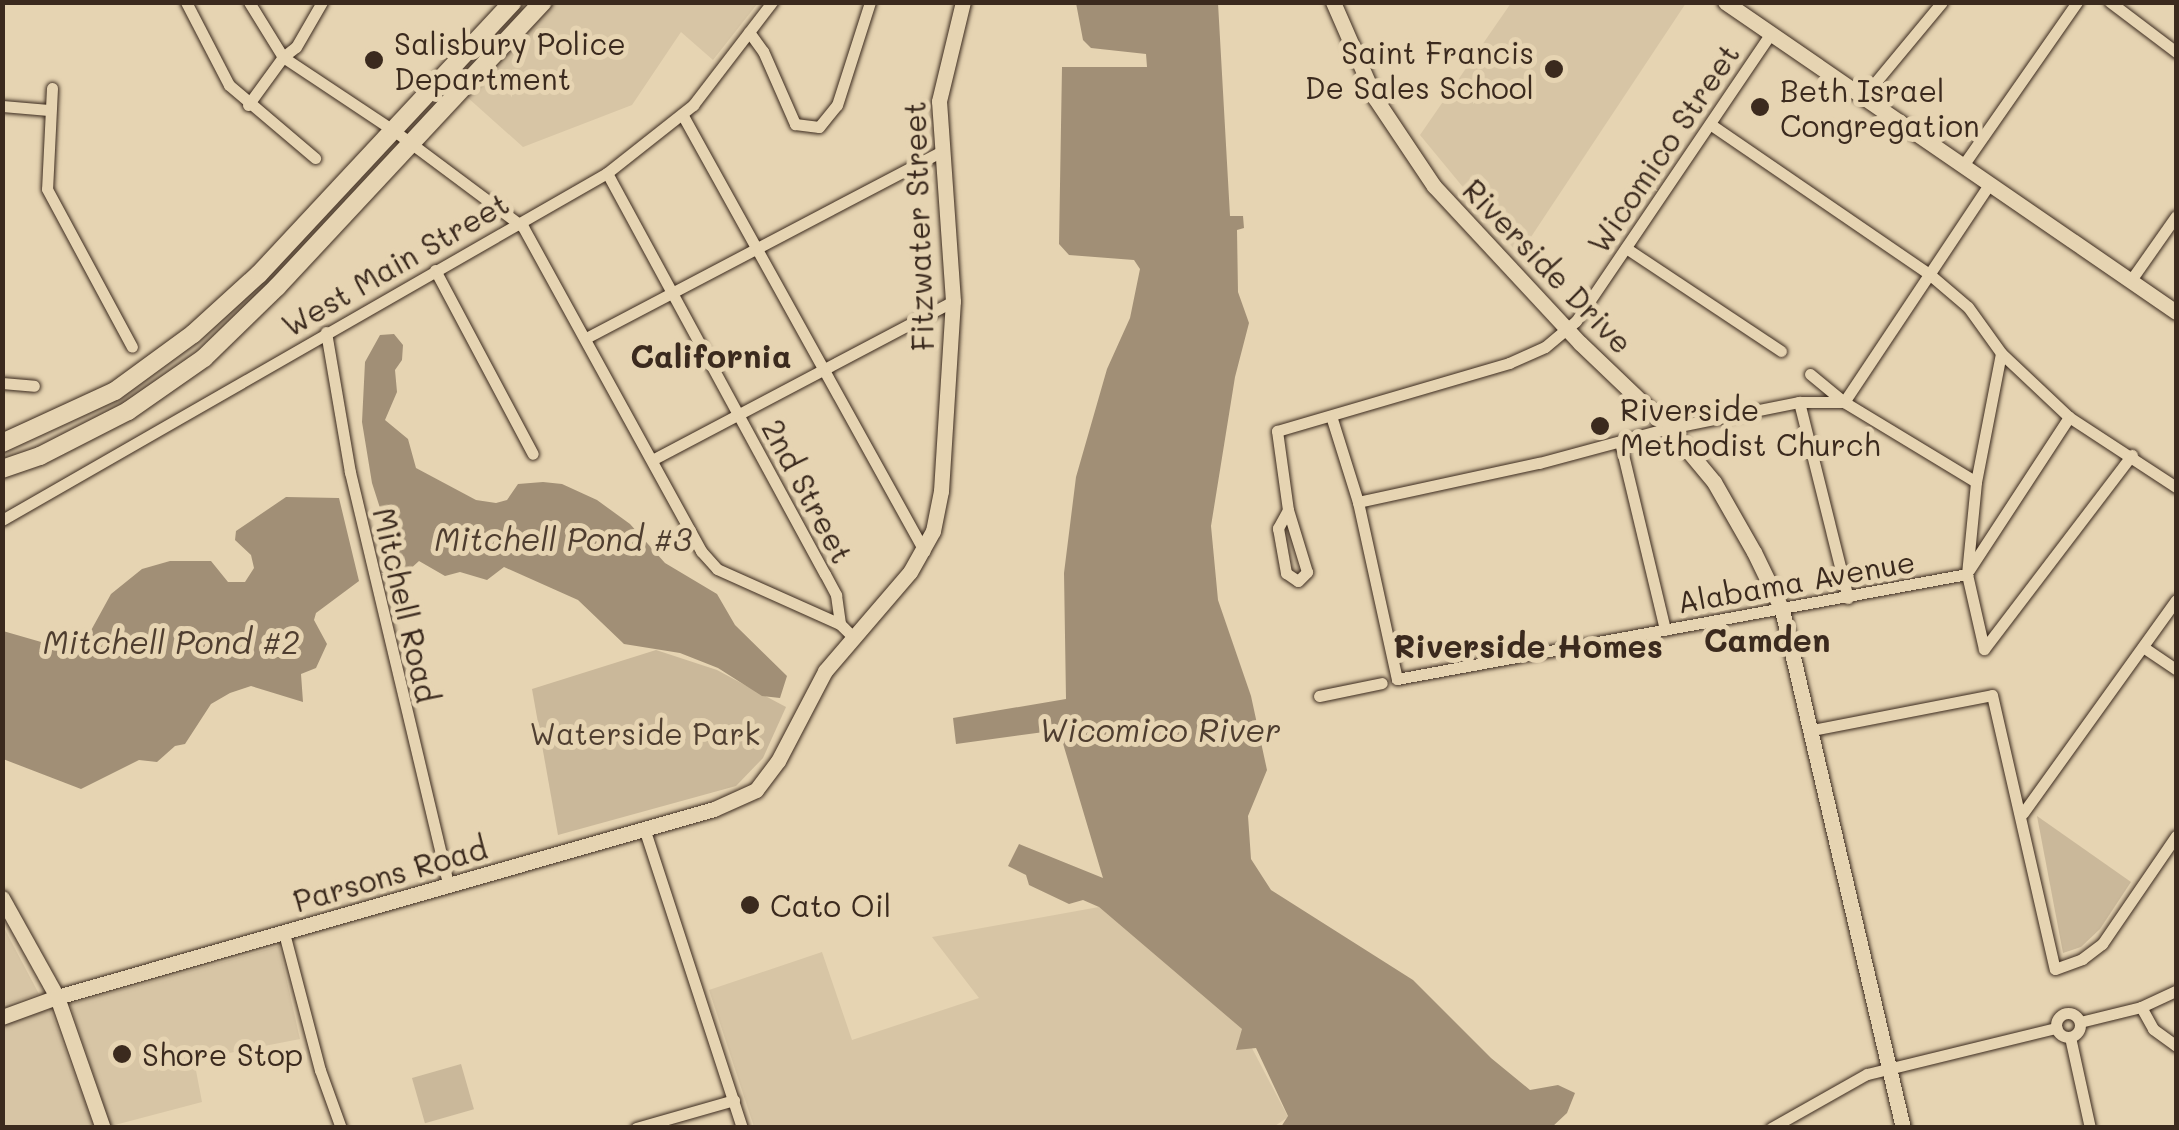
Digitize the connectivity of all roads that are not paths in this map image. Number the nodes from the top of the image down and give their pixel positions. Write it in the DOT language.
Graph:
graph roads {
  1 [pos="186,2"];
  2 [pos="249,2"];
  3 [pos="322,2"];
  4 [pos="513,2"];
  5 [pos="543,2"];
  6 [pos="772,2"];
  7 [pos="870,2"];
  8 [pos="963,2"];
  9 [pos="1333,2"];
  10 [pos="1725,2"];
  11 [pos="1942,2"];
  12 [pos="2077,2"];
  13 [pos="2110,2"];
  14 [pos="749,32"];
  15 [pos="1771,33"];
  16 [pos="2175,46"];
  17 [pos="283,57"];
  18 [pos="52,88"];
  19 [pos="1864,96"];
  20 [pos="248,105"];
  21 [pos="2,106"];
  22 [pos="50,110"];
  23 [pos="682,114"];
  24 [pos="1710,124"];
  25 [pos="393,130"];
  26 [pos="410,144"];
  27 [pos="942,152"];
  28 [pos="316,158"];
  29 [pos="1964,164"];
  30 [pos="607,174"];
  31 [pos="1990,182"];
  32 [pos="518,222"];
  33 [pos="2175,223"];
  34 [pos="758,246"];
  35 [pos="1626,248"];
  36 [pos="435,270"];
  37 [pos="1928,273"];
  38 [pos="2131,280"];
  39 [pos="672,291"];
  40 [pos="954,301"];
  41 [pos="2176,312"];
  42 [pos="1568,328"];
  43 [pos="326,332"];
  44 [pos="586,338"];
  45 [pos="132,347"];
  46 [pos="1781,350"];
  47 [pos="2001,353"];
  48 [pos="825,370"];
  49 [pos="1810,374"];
  50 [pos="2,383"];
  51 [pos="34,386"];
  52 [pos="1799,402"];
  53 [pos="1844,402"];
  54 [pos="738,412"];
  55 [pos="2069,417"];
  56 [pos="1332,418"];
  57 [pos="1668,428"];
  58 [pos="1620,442"];
  59 [pos="2,444"];
  60 [pos="533,454"];
  61 [pos="2132,455"];
  62 [pos="652,460"];
  63 [pos="2,469"];
  64 [pos="1976,482"];
  65 [pos="2176,487"];
  66 [pos="1358,502"];
  67 [pos="1288,510"];
  68 [pos="2,520"];
  69 [pos="924,551"];
  70 [pos="1967,574"];
  71 [pos="1848,598"];
  72 [pos="2176,600"];
  73 [pos="1782,610"];
  74 [pos="840,624"];
  75 [pos="1665,630"];
  76 [pos="853,637"];
  77 [pos="2143,646"];
  78 [pos="2176,669"];
  79 [pos="1382,683"];
  80 [pos="1319,696"];
  81 [pos="1812,730"];
  82 [pos="778,761"];
  83 [pos="2023,813"];
  84 [pos="644,828"];
  85 [pos="2176,836"];
  86 [pos="449,886"];
  87 [pos="2,898"];
  88 [pos="284,933"];
  89 [pos="2176,991"];
  90 [pos="57,997"];
  91 [pos="2141,1008"];
  92 [pos="2,1017"];
  93 [pos="2080,1022"];
  94 [pos="2056,1028"];
  95 [pos="2070,1037"];
  96 [pos="2176,1046"];
  97 [pos="1889,1066"];
  98 [pos="734,1100"];
  99 [pos="103,1128"];
  100 [pos="341,1128"];
  101 [pos="636,1128"];
  102 [pos="742,1128"];
  103 [pos="1771,1128"];
  104 [pos="1903,1128"];
  105 [pos="2090,1128"];
  1 -- 20 [label="street"];
  2 -- 17 [label="street"];
  3 -- 17 [label="street"];
  4 -- 25 [label="main road"];
  5 -- 26 [label="main road"];
  6 -- 14 [label="street, West Main Street"];
  7 -- 14 [label="street"];
  8 -- 27 [label="street, Fitzwater Street"];
  9 -- 42 [label="street, Riverside Drive"];
  10 -- 15 [label="street"];
  11 -- 19 [label="street"];
  12 -- 29 [label="street"];
  13 -- 16 [label="street"];
  14 -- 23 [label="street, West Main Street"];
  15 -- 19 [label="street"];
  15 -- 24 [label="street, Wicomico Street"];
  17 -- 20 [label="street"];
  17 -- 25 [label="street"];
  18 -- 22 [label="street"];
  19 -- 29 [label="street"];
  20 -- 28 [label="street"];
  21 -- 22 [label="street"];
  22 -- 45 [label="street"];
  23 -- 30 [label="street, West Main Street"];
  23 -- 34 [label="street"];
  24 -- 35 [label="street, Wicomico Street"];
  24 -- 37 [label="street"];
  25 -- 26 [label="street"];
  25 -- 59 [label="main road"];
  26 -- 32 [label="street"];
  26 -- 63 [label="main road"];
  27 -- 34 [label="street"];
  27 -- 40 [label="street, Fitzwater Street"];
  29 -- 31 [label="street"];
  30 -- 32 [label="street, West Main Street"];
  30 -- 39 [label="street, 2nd Street"];
  31 -- 37 [label="street"];
  31 -- 38 [label="street"];
  32 -- 36 [label="street, West Main Street"];
  32 -- 44 [label="street"];
  33 -- 38 [label="street"];
  34 -- 39 [label="street"];
  34 -- 48 [label="street"];
  35 -- 42 [label="street, Wicomico Street"];
  35 -- 46 [label="street"];
  36 -- 43 [label="street, West Main Street"];
  36 -- 60 [label="street"];
  37 -- 47 [label="street"];
  37 -- 53 [label="street"];
  38 -- 41 [label="street"];
  39 -- 44 [label="street"];
  39 -- 54 [label="street, 2nd Street"];
  40 -- 48 [label="street"];
  40 -- 69 [label="street, Fitzwater Street"];
  42 -- 56 [label="street, Wicomico Street"];
  42 -- 57 [label="street, Riverside Drive"];
  43 -- 68 [label="street, West Main Street"];
  43 -- 86 [label="street, Mitchell Road"];
  44 -- 62 [label="street"];
  47 -- 55 [label="street"];
  47 -- 64 [label="street"];
  48 -- 54 [label="street"];
  48 -- 69 [label="street"];
  49 -- 53 [label="street"];
  50 -- 51 [label="street"];
  52 -- 53 [label="street"];
  52 -- 57 [label="street"];
  52 -- 71 [label="street"];
  53 -- 64 [label="street"];
  54 -- 62 [label="street"];
  54 -- 74 [label="street, 2nd Street"];
  55 -- 61 [label="street"];
  55 -- 70 [label="street"];
  56 -- 66 [label="street"];
  56 -- 67 [label="street, Wicomico Street"];
  57 -- 58 [label="street"];
  57 -- 73 [label="street, Riverside Drive"];
  58 -- 66 [label="street"];
  58 -- 75 [label="street"];
  61 -- 65 [label="street"];
  61 -- 70 [label="street"];
  62 -- 74 [label="street"];
  64 -- 70 [label="street"];
  66 -- 75 [label="street, Alabama Avenue"];
  67 -- 67 [label="street"];
  69 -- 76 [label="street, Fitzwater Street"];
  70 -- 71 [label="street, Alabama Avenue"];
  71 -- 73 [label="street, Alabama Avenue"];
  72 -- 77 [label="street"];
  73 -- 75 [label="street, Alabama Avenue"];
  73 -- 81 [label="street, Riverside Drive"];
  74 -- 76 [label="street"];
  76 -- 82 [label="street, Fitzwater Street"];
  77 -- 78 [label="street"];
  77 -- 83 [label="street"];
  79 -- 80 [label="street"];
  81 -- 83 [label="street"];
  81 -- 97 [label="street, Riverside Drive"];
  82 -- 84 [label="street, Parsons Road"];
  83 -- 85 [label="street"];
  84 -- 86 [label="street, Parsons Road"];
  84 -- 98 [label="street"];
  86 -- 88 [label="street, Parsons Road"];
  87 -- 90 [label="street"];
  88 -- 90 [label="street, Parsons Road"];
  88 -- 100 [label="street"];
  89 -- 91 [label="street"];
  90 -- 92 [label="street, Parsons Road"];
  90 -- 99 [label="street"];
  91 -- 93 [label="street"];
  91 -- 96 [label="street"];
  93 -- 94 [label="street"];
  93 -- 95 [label="street"];
  94 -- 95 [label="street"];
  94 -- 97 [label="street"];
  95 -- 105 [label="street"];
  97 -- 103 [label="street"];
  97 -- 104 [label="street, Riverside Drive"];
  98 -- 101 [label="street"];
  98 -- 102 [label="street"];
}
